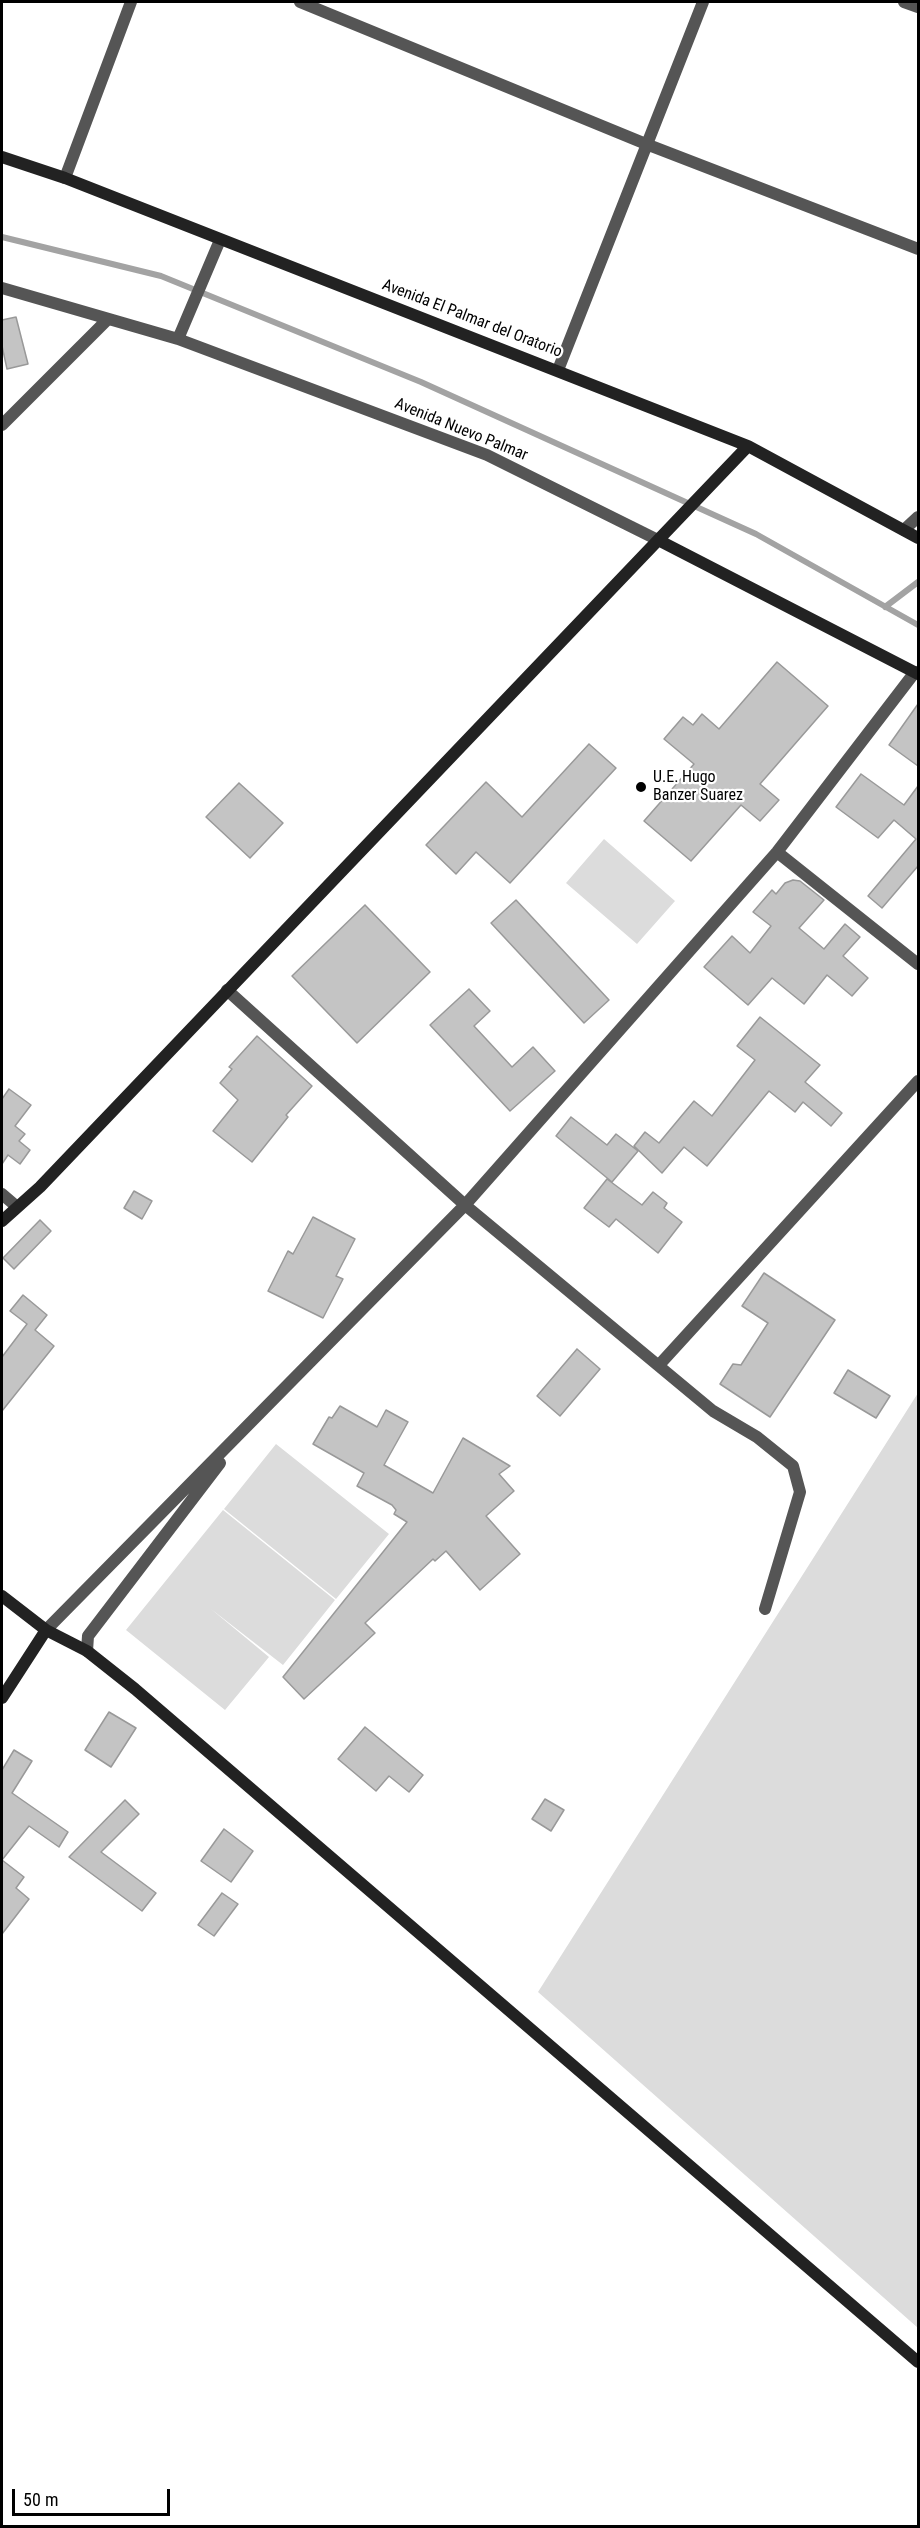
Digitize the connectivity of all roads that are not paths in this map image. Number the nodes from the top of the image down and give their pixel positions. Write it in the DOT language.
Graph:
graph roads {
  1 [pos="131,2"];
  2 [pos="300,2"];
  3 [pos="703,2"];
  4 [pos="904,2"];
  5 [pos="918,7"];
  6 [pos="646,144"];
  7 [pos="2,157"];
  8 [pos="65,178"];
  9 [pos="220,240"];
  10 [pos="918,249"];
  11 [pos="2,288"];
  12 [pos="107,320"];
  13 [pos="178,339"];
  14 [pos="558,370"];
  15 [pos="2,425"];
  16 [pos="748,446"];
  17 [pos="918,517"];
  18 [pos="904,530"];
  19 [pos="918,538"];
  20 [pos="660,541"];
  21 [pos="917,673"];
  22 [pos="777,852"];
  23 [pos="918,964"];
  24 [pos="227,990"];
  25 [pos="918,1081"];
  26 [pos="2,1194"];
  27 [pos="465,1205"];
  28 [pos="16,1206"];
  29 [pos="2,1221"];
  30 [pos="660,1364"];
  31 [pos="250,1424"];
  32 [pos="2,1596"];
  33 [pos="765,1609"];
  34 [pos="45,1630"];
  35 [pos="87,1651"];
  36 [pos="2,1698"];
  37 [pos="918,2362"];
  1 -- 8 [label="street"];
  2 -- 6 [label="street"];
  3 -- 6 [label="street"];
  4 -- 5 [label="street"];
  6 -- 10 [label="street"];
  6 -- 14 [label="street"];
  7 -- 8 [label="street, Avenida El Palmar del Oratorio"];
  8 -- 9 [label="street, Avenida El Palmar del Oratorio"];
  9 -- 13 [label="street"];
  9 -- 14 [label="street, Avenida El Palmar del Oratorio"];
  11 -- 12 [label="street, Avenida Nuevo Palmar"];
  12 -- 13 [label="street, Avenida Nuevo Palmar"];
  12 -- 15 [label="street"];
  13 -- 20 [label="street, Avenida Nuevo Palmar"];
  14 -- 16 [label="street, Avenida El Palmar del Oratorio"];
  16 -- 18 [label="street, Avenida El Palmar del Oratorio"];
  16 -- 20 [label="street"];
  17 -- 18 [label="street"];
  18 -- 19 [label="street, Avenida El Palmar del Oratorio"];
  20 -- 21 [label="street, Avenida Nuevo Palmar"];
  20 -- 24 [label="street"];
  21 -- 22 [label="street"];
  22 -- 23 [label="street"];
  22 -- 27 [label="street"];
  24 -- 27 [label="street"];
  24 -- 28 [label="street"];
  25 -- 30 [label="street"];
  26 -- 28 [label="street"];
  27 -- 30 [label="street"];
  27 -- 31 [label="street"];
  28 -- 29 [label="street"];
  30 -- 33 [label="street"];
  31 -- 34 [label="street"];
  31 -- 35 [label="street"];
  32 -- 34 [label="street"];
  34 -- 35 [label="street"];
  34 -- 36 [label="street"];
  35 -- 37 [label="street"];
}
